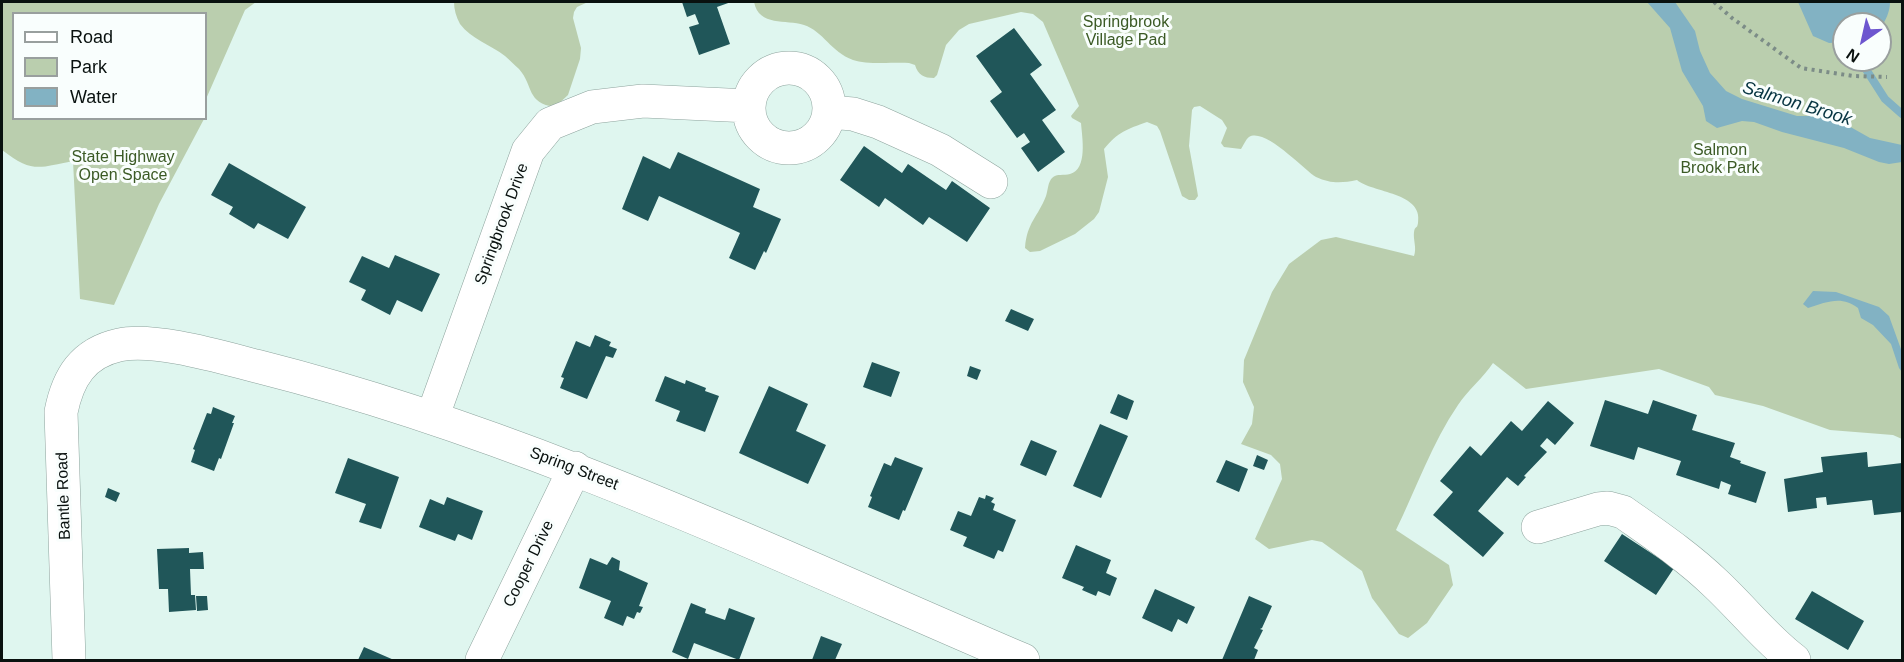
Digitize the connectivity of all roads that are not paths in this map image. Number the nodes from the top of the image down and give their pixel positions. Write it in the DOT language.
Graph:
graph roads {
  1 [pos="749,106"];
  2 [pos="829,112"];
  3 [pos="991,182"];
  4 [pos="105,349"];
  5 [pos="432,418"];
  6 [pos="576,468"];
  7 [pos="1538,527"];
  8 [pos="69,660"];
  9 [pos="482,660"];
  10 [pos="1023,660"];
  11 [pos="1794,660"];
  1 -- 2 [label="street"];
  1 -- 2 [label="street"];
  1 -- 5 [label="street, Springbrook Drive"];
  2 -- 3 [label="street"];
  4 -- 5 [label="street, Spring Street"];
  4 -- 8 [label="street, Bantle Road"];
  5 -- 6 [label="street, Spring Street"];
  6 -- 9 [label="street, Cooper Drive"];
  6 -- 10 [label="street, Spring Street"];
  7 -- 11 [label="street"];
}
